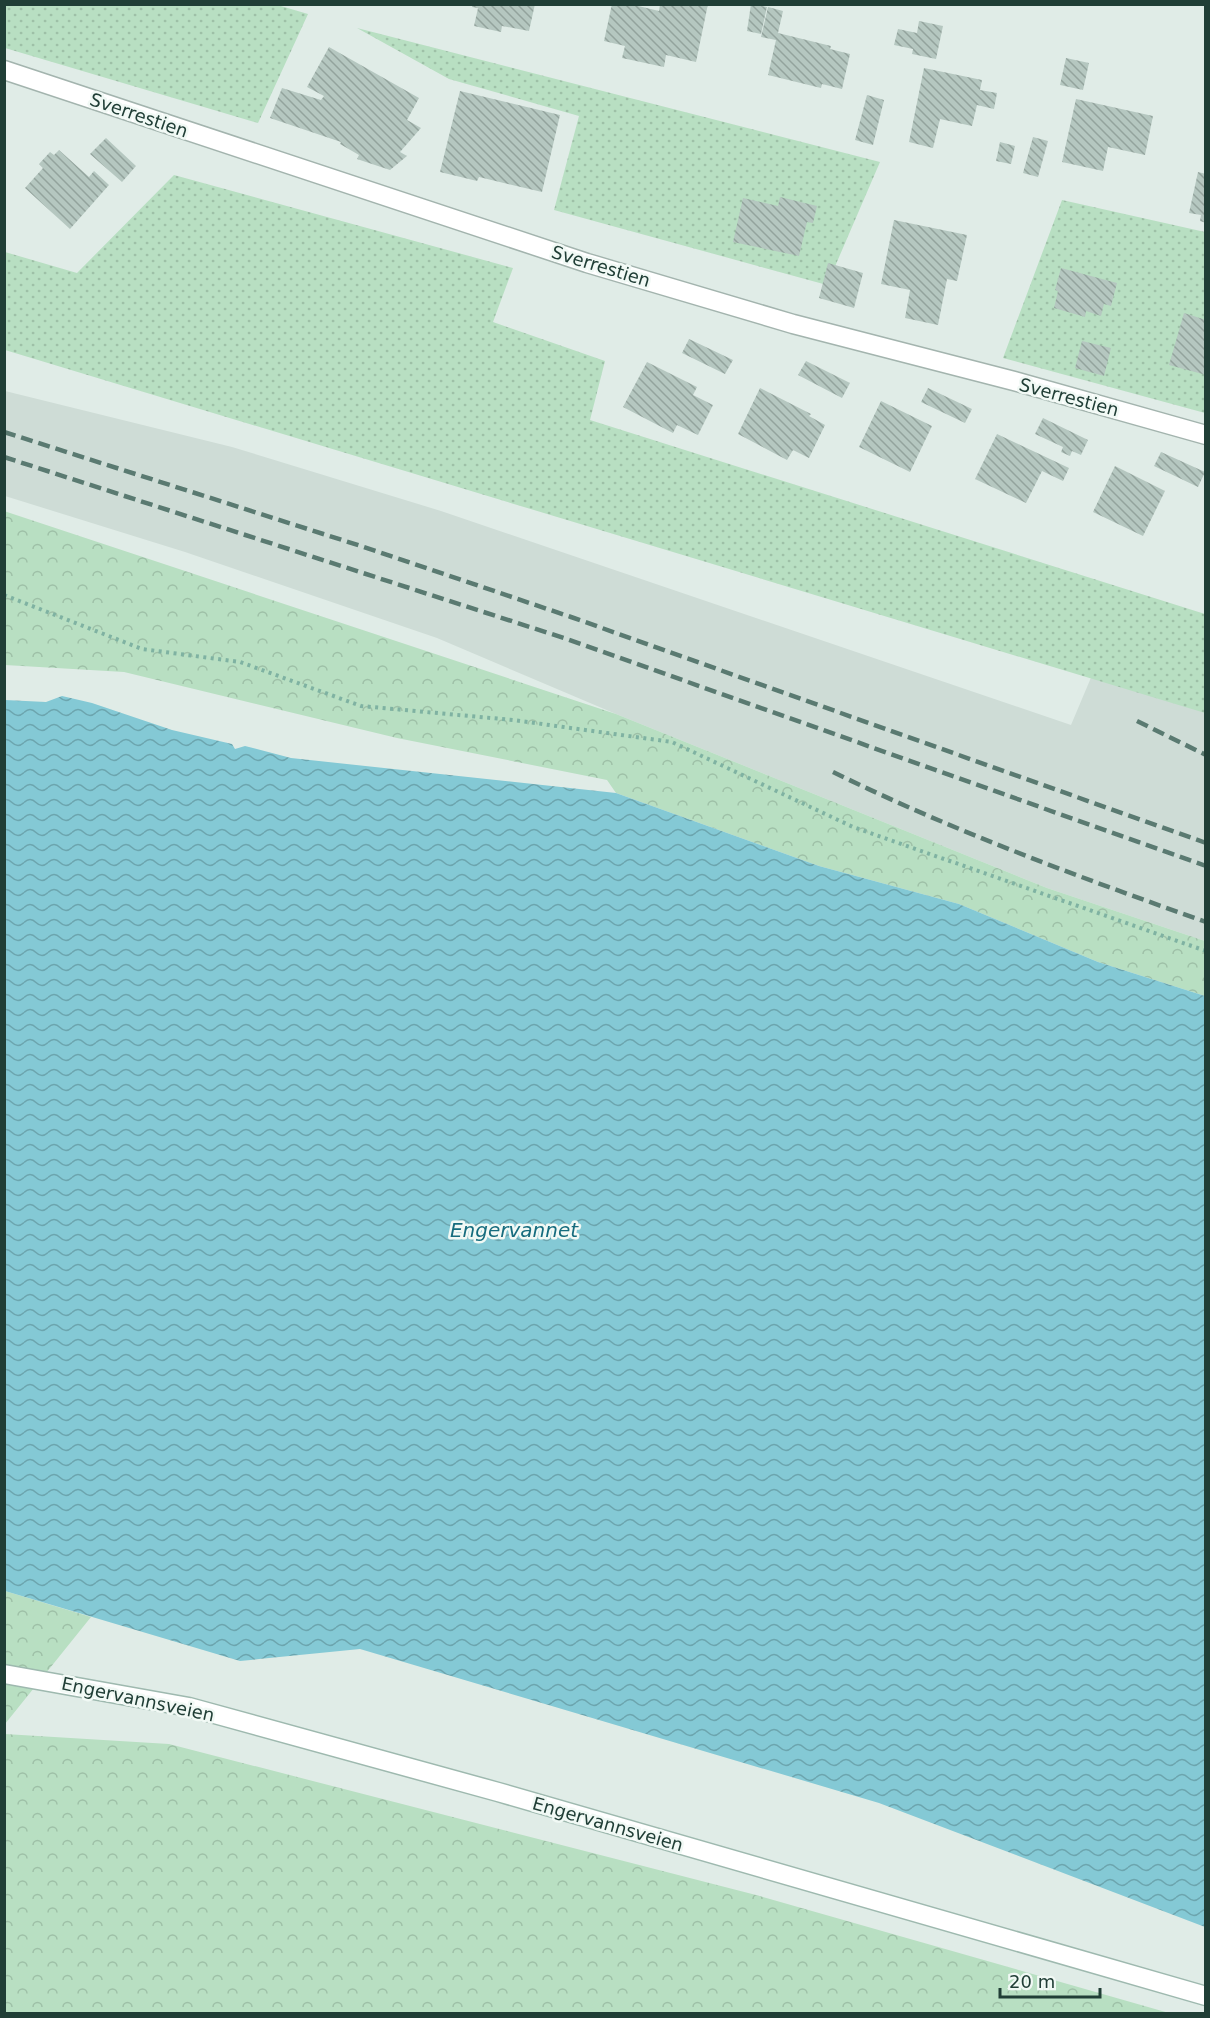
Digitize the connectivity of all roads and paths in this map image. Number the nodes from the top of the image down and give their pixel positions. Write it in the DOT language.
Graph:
graph roads {
  1 [pos="4,70"];
  2 [pos="1206,435"];
  3 [pos="4,595"];
  4 [pos="1206,951"];
  5 [pos="4,1674"];
  6 [pos="1206,1996"];
  1 -- 2 [label="street, Sverrestien"];
  3 -- 4 [label="path"];
  5 -- 6 [label="street, Engervannsveien"];
}
